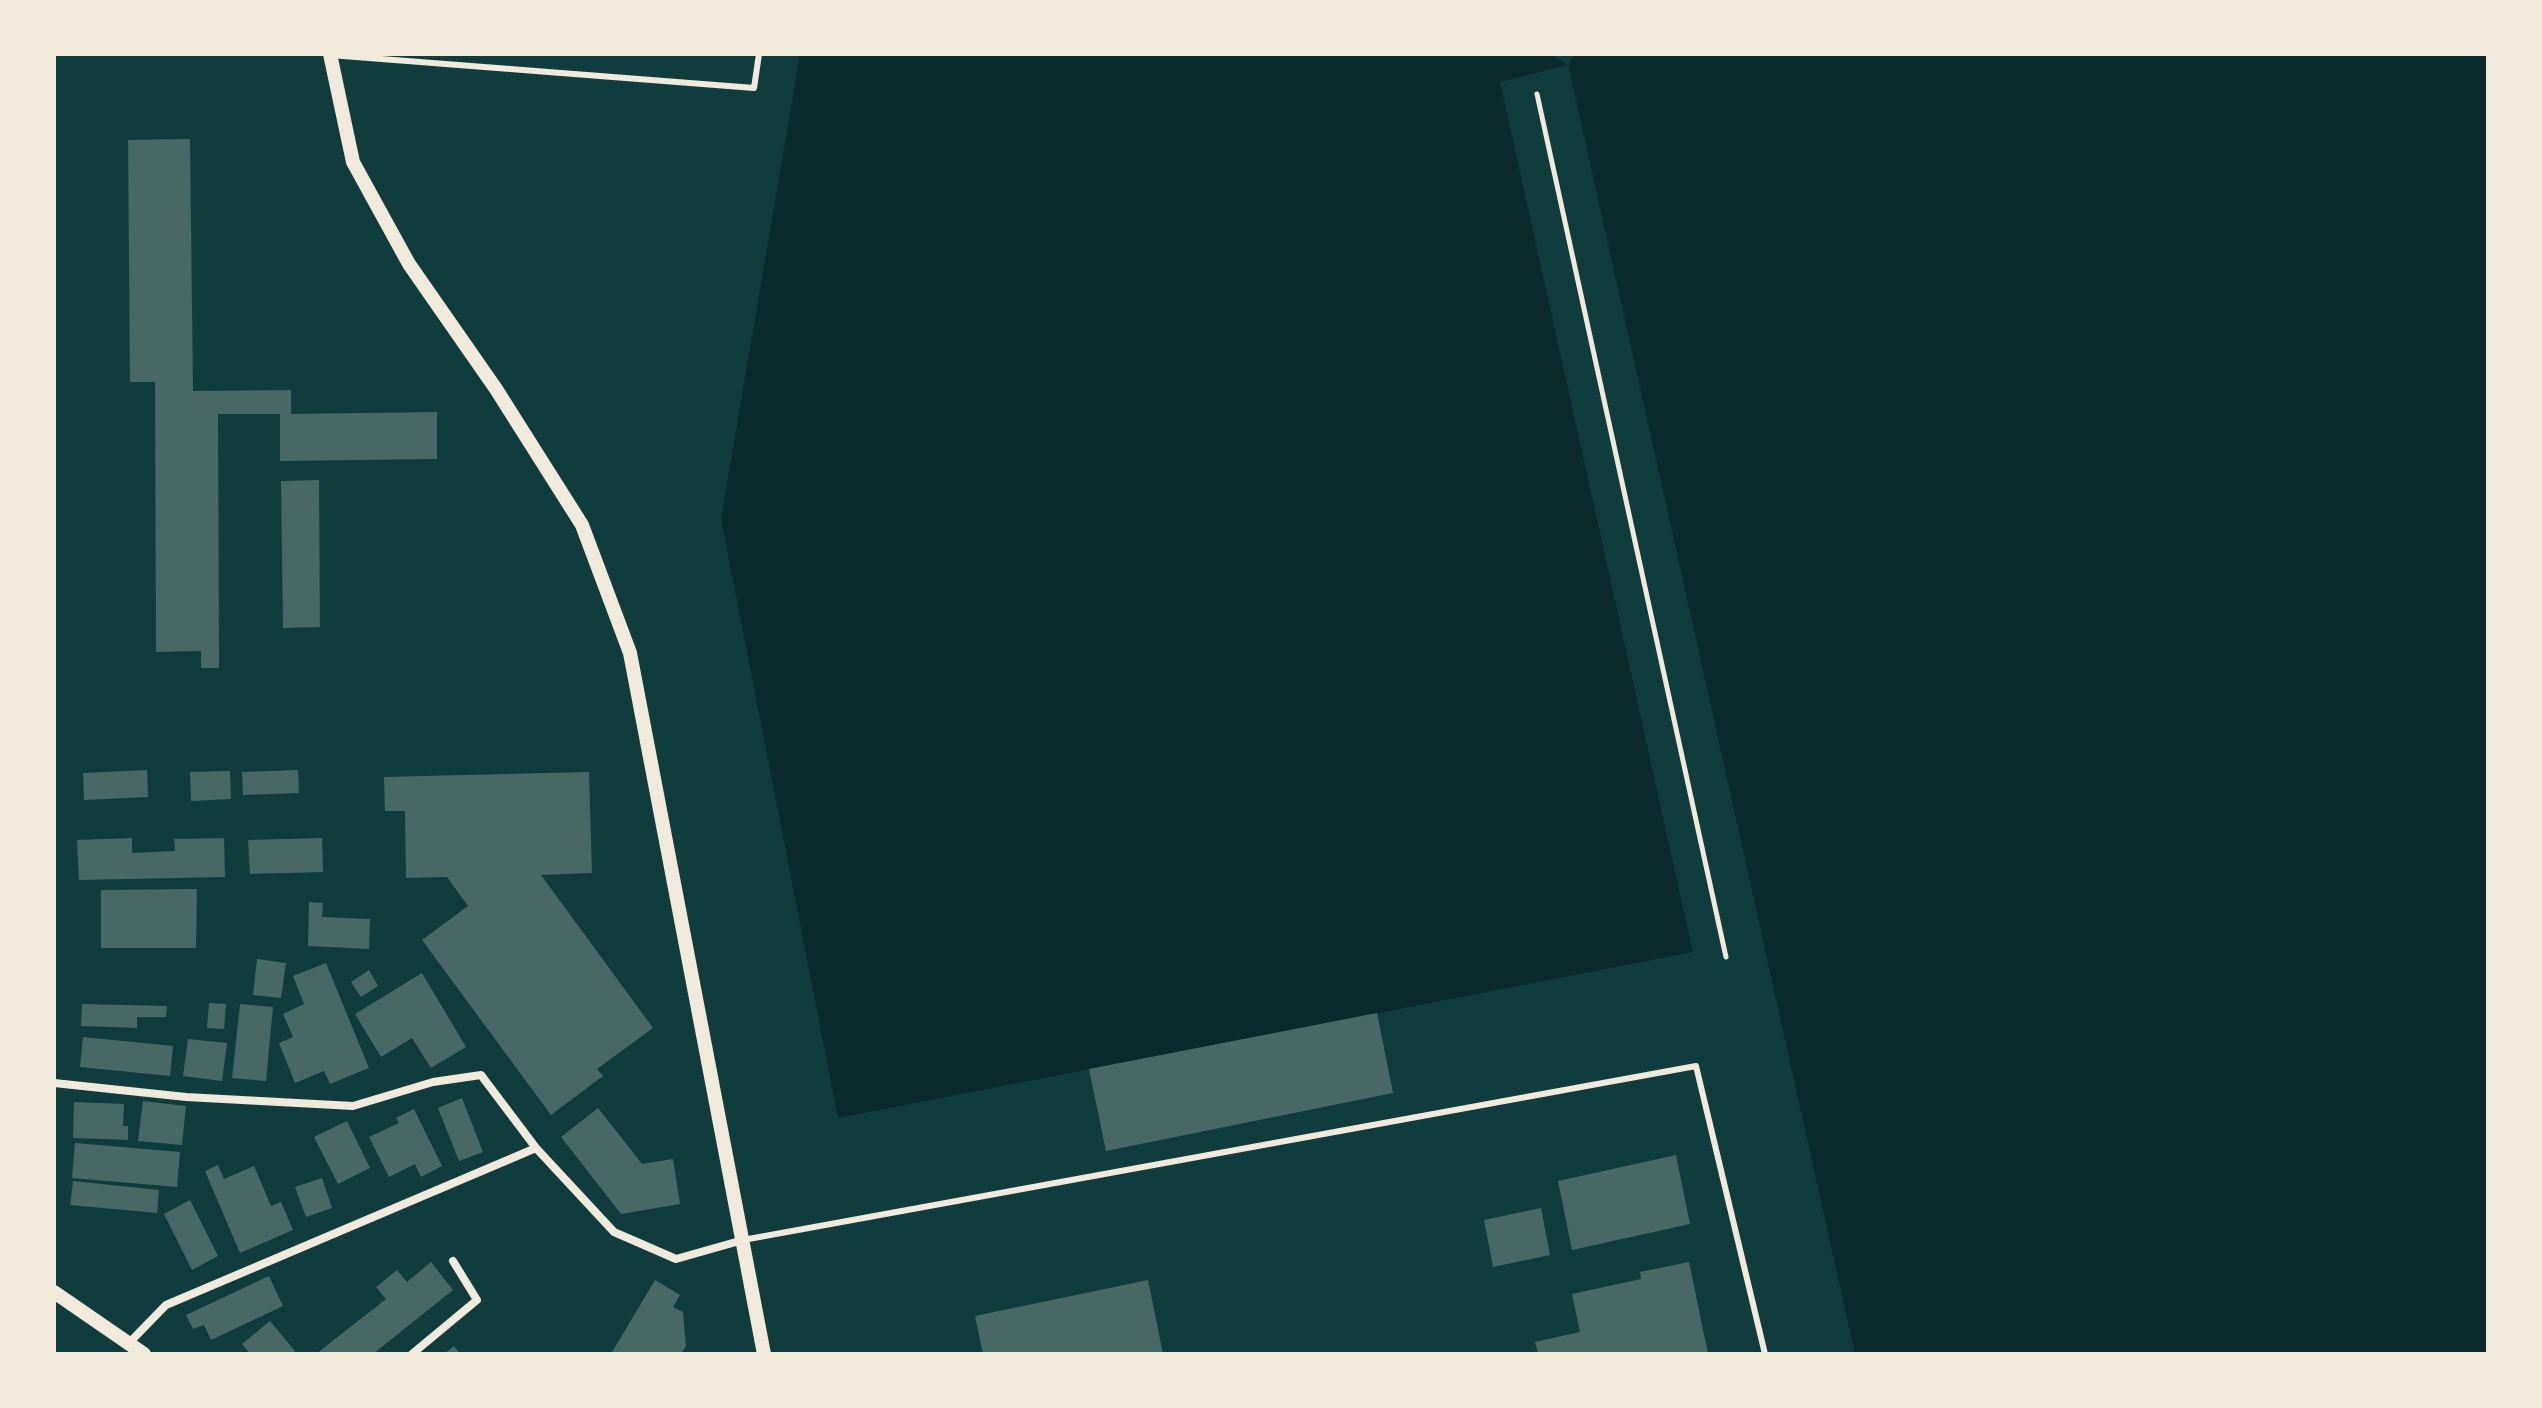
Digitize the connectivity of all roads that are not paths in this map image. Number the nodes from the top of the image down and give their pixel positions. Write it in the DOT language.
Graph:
graph roads {
  1 [pos="321,54"];
  2 [pos="330,54"];
  3 [pos="759,54"];
  4 [pos="54,1083"];
  5 [pos="536,1148"];
  6 [pos="743,1240"];
  7 [pos="453,1261"];
  8 [pos="54,1292"];
  9 [pos="129,1343"];
  10 [pos="144,1354"];
  11 [pos="412,1354"];
  12 [pos="764,1354"];
  13 [pos="1765,1354"];
  1 -- 2 [label="street"];
  2 -- 3 [label="lane"];
  2 -- 6 [label="street"];
  4 -- 5 [label="street"];
  5 -- 6 [label="street"];
  5 -- 9 [label="street"];
  6 -- 12 [label="street"];
  6 -- 13 [label="lane"];
  7 -- 11 [label="street"];
  8 -- 9 [label="street"];
  9 -- 10 [label="street"];
}
